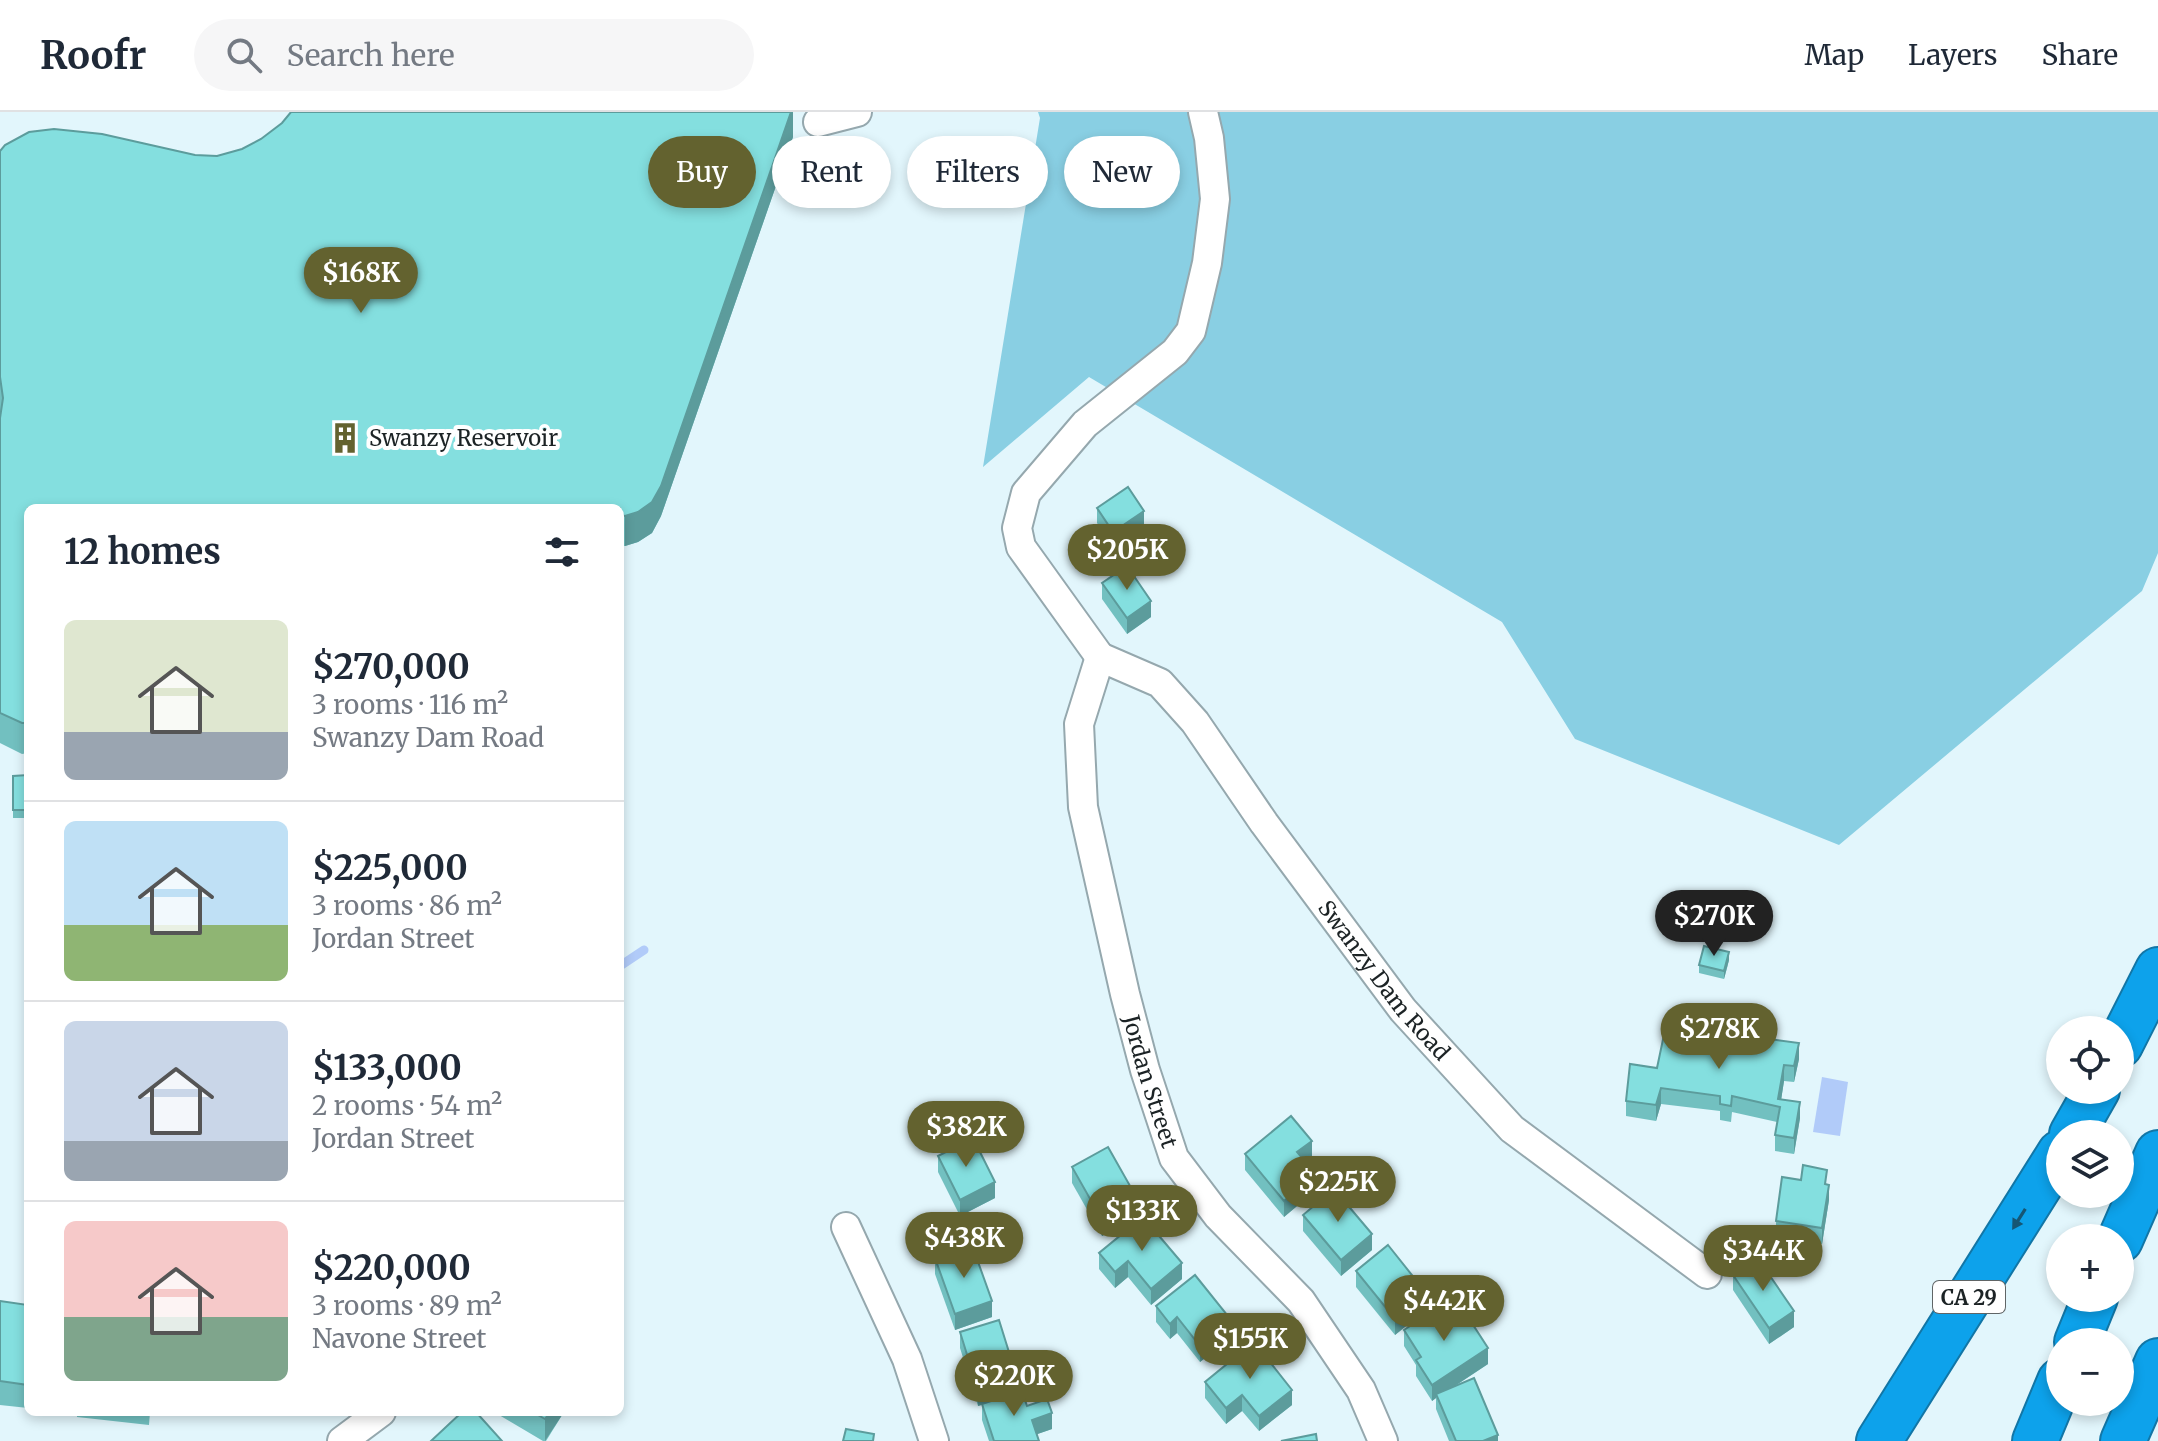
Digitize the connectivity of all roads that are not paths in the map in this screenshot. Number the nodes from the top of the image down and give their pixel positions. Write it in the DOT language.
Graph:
graph roads {
  1 [pos="857,112"];
  2 [pos="1203,112"];
  3 [pos="818,122"];
  4 [pos="1100,657"];
  5 [pos="2158,970"];
  6 [pos="2134,1017"];
  7 [pos="2158,1153"];
  8 [pos="2046,1175"];
  9 [pos="2127,1224"];
  10 [pos="846,1227"];
  11 [pos="1707,1274"];
  12 [pos="2158,1361"];
  13 [pos="2046,1415"];
  14 [pos="376,1416"];
  15 [pos="342,1441"];
  16 [pos="934,1441"];
  17 [pos="1383,1441"];
  18 [pos="1879,1441"];
  19 [pos="2035,1441"];
  20 [pos="2123,1441"];
  1 -- 3 [label="street"];
  2 -- 4 [label="street"];
  4 -- 11 [label="street, Swanzy Dam Road"];
  4 -- 17 [label="street, Jordan Street"];
  5 -- 6 [label="highway"];
  7 -- 9 [label="highway"];
  8 -- 18 [label="highway, CA 29, one-way"];
  10 -- 16 [label="street"];
  12 -- 20 [label="highway"];
  13 -- 19 [label="highway"];
  14 -- 15 [label="street"];
}
